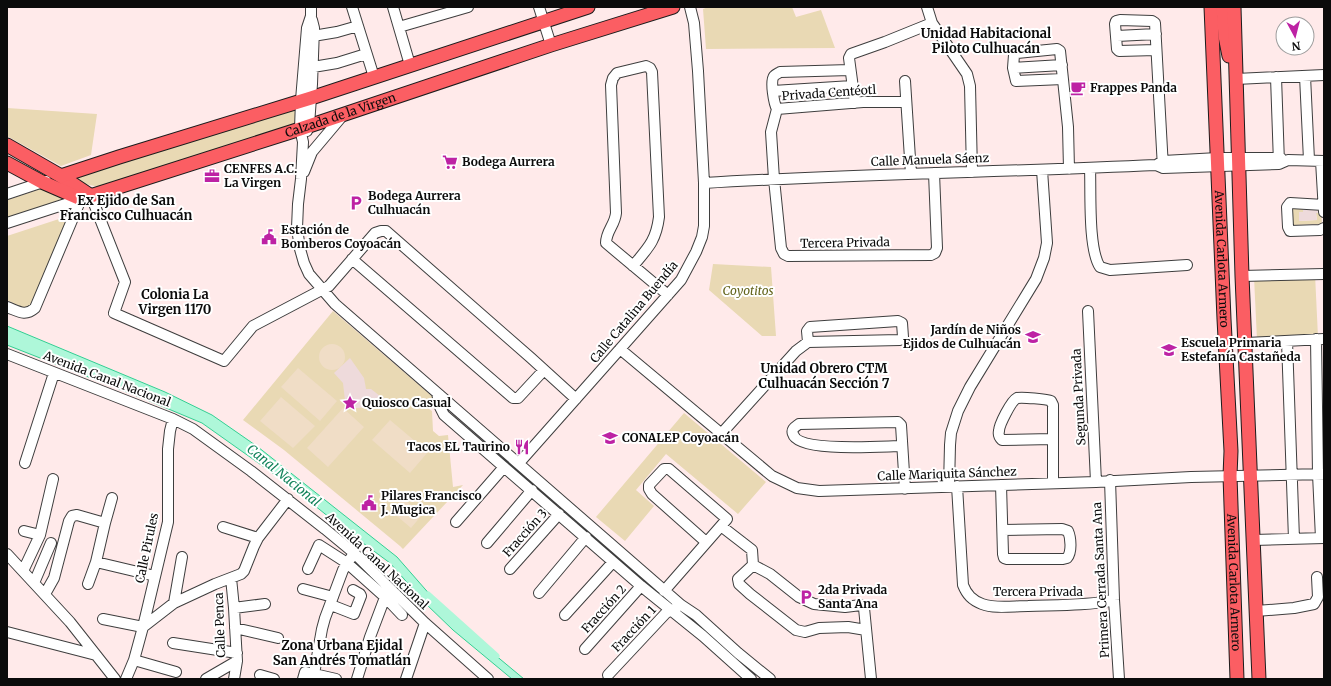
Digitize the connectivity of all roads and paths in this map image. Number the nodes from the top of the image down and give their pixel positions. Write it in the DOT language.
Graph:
graph roads {
  1 [pos="352,7"];
  2 [pos="393,7"];
  3 [pos="468,7"];
  4 [pos="539,7"];
  5 [pos="588,7"];
  6 [pos="673,7"];
  7 [pos="690,7"];
  8 [pos="927,7"];
  9 [pos="1211,7"];
  10 [pos="1224,7"];
  11 [pos="1234,7"];
  12 [pos="311,11"];
  13 [pos="543,22"];
  14 [pos="932,23"];
  15 [pos="358,26"];
  16 [pos="399,27"];
  17 [pos="1156,34"];
  18 [pos="313,36"];
  19 [pos="1116,36"];
  20 [pos="551,45"];
  21 [pos="1156,50"];
  22 [pos="366,54"];
  23 [pos="410,65"];
  24 [pos="1062,65"];
  25 [pos="313,67"];
  26 [pos="1013,68"];
  27 [pos="850,70"];
  28 [pos="1324,75"];
  29 [pos="1306,76"];
  30 [pos="374,77"];
  31 [pos="1276,78"];
  32 [pos="1063,79"];
  33 [pos="1236,79"];
  34 [pos="905,81"];
  35 [pos="852,86"];
  36 [pos="773,91"];
  37 [pos="1237,97"];
  38 [pos="306,99"];
  39 [pos="906,102"];
  40 [pos="855,103"];
  41 [pos="777,109"];
  42 [pos="345,113"];
  43 [pos="304,127"];
  44 [pos="7,145"];
  45 [pos="1282,160"];
  46 [pos="1309,160"];
  47 [pos="1323,161"];
  48 [pos="1218,162"];
  49 [pos="1240,162"];
  50 [pos="7,163"];
  51 [pos="1161,164"];
  52 [pos="1090,168"];
  53 [pos="1069,169"];
  54 [pos="1042,170"];
  55 [pos="972,172"];
  56 [pos="934,173"];
  57 [pos="910,174"];
  58 [pos="61,176"];
  59 [pos="301,179"];
  60 [pos="774,179"];
  61 [pos="42,182"];
  62 [pos="704,183"];
  63 [pos="7,194"];
  64 [pos="86,198"];
  65 [pos="1324,205"];
  66 [pos="1324,212"];
  67 [pos="7,223"];
  68 [pos="1324,228"];
  69 [pos="352,259"];
  70 [pos="1187,265"];
  71 [pos="633,266"];
  72 [pos="1324,274"];
  73 [pos="1242,276"];
  74 [pos="318,292"];
  75 [pos="668,295"];
  76 [pos="7,306"];
  77 [pos="1088,311"];
  78 [pos="1320,339"];
  79 [pos="1287,341"];
  80 [pos="808,342"];
  81 [pos="1246,343"];
  82 [pos="620,349"];
  83 [pos="7,354"];
  84 [pos="544,370"];
  85 [pos="54,373"];
  86 [pos="437,393"];
  87 [pos="576,399"];
  88 [pos="172,419"];
  89 [pos="721,434"];
  90 [pos="1052,439"];
  91 [pos="902,446"];
  92 [pos="25,463"];
  93 [pos="519,463"];
  94 [pos="504,467"];
  95 [pos="1292,474"];
  96 [pos="1321,474"];
  97 [pos="1251,475"];
  98 [pos="1230,476"];
  99 [pos="53,479"];
  100 [pos="1110,480"];
  101 [pos="1096,482"];
  102 [pos="1053,483"];
  103 [pos="1001,484"];
  104 [pos="953,486"];
  105 [pos="905,489"];
  106 [pos="532,490"];
  107 [pos="112,498"];
  108 [pos="288,499"];
  109 [pos="559,514"];
  110 [pos="456,522"];
  111 [pos="105,523"];
  112 [pos="223,526"];
  113 [pos="721,526"];
  114 [pos="1003,530"];
  115 [pos="24,531"];
  116 [pos="40,535"];
  117 [pos="258,538"];
  118 [pos="586,538"];
  119 [pos="1323,538"];
  120 [pos="1294,539"];
  121 [pos="1253,540"];
  122 [pos="706,542"];
  123 [pos="51,543"];
  124 [pos="487,543"];
  125 [pos="354,553"];
  126 [pos="7,554"];
  127 [pos="182,558"];
  128 [pos="96,562"];
  129 [pos="613,562"];
  130 [pos="347,563"];
  131 [pos="753,565"];
  132 [pos="308,569"];
  133 [pos="510,569"];
  134 [pos="23,570"];
  135 [pos="155,576"];
  136 [pos="1317,577"];
  137 [pos="231,578"];
  138 [pos="34,583"];
  139 [pos="88,584"];
  140 [pos="641,586"];
  141 [pos="303,588"];
  142 [pos="390,588"];
  143 [pos="353,590"];
  144 [pos="664,590"];
  145 [pos="539,593"];
  146 [pos="45,594"];
  147 [pos="385,597"];
  148 [pos="1114,600"];
  149 [pos="332,601"];
  150 [pos="174,603"];
  151 [pos="265,604"];
  152 [pos="683,607"];
  153 [pos="234,608"];
  154 [pos="1256,611"];
  155 [pos="671,612"];
  156 [pos="402,615"];
  157 [pos="565,615"];
  158 [pos="103,619"];
  159 [pos="425,623"];
  160 [pos="143,627"];
  161 [pos="235,628"];
  162 [pos="866,630"];
  163 [pos="7,632"];
  164 [pos="703,636"];
  165 [pos="278,638"];
  166 [pos="173,643"];
  167 [pos="585,649"];
  168 [pos="96,655"];
  169 [pos="237,657"];
  170 [pos="134,660"];
  171 [pos="176,672"];
  172 [pos="314,674"];
  173 [pos="260,675"];
  174 [pos="608,675"];
  175 [pos="115,679"];
  176 [pos="126,679"];
  177 [pos="206,679"];
  178 [pos="234,679"];
  179 [pos="274,679"];
  180 [pos="302,679"];
  181 [pos="336,679"];
  182 [pos="357,679"];
  183 [pos="406,679"];
  184 [pos="488,679"];
  185 [pos="751,679"];
  186 [pos="770,679"];
  187 [pos="871,679"];
  188 [pos="1119,679"];
  189 [pos="1237,679"];
  190 [pos="1259,679"];
  1 -- 15 [label="street"];
  2 -- 16 [label="street"];
  3 -- 16 [label="street"];
  4 -- 13 [label="street"];
  5 -- 13 [label="main road"];
  6 -- 20 [label="main road, Calzada de la Virgen"];
  7 -- 62 [label="street, Calle Catalina Buendía"];
  8 -- 14 [label="street"];
  9 -- 48 [label="main road, Avenida Carlota Armero"];
  10 -- 37 [label="main road"];
  11 -- 33 [label="main road, Avenida Carlota Armero"];
  12 -- 18 [label="street"];
  12 -- 38 [label="street"];
  13 -- 20 [label="street"];
  13 -- 23 [label="main road"];
  14 -- 27 [label="street"];
  14 -- 55 [label="street"];
  15 -- 18 [label="street"];
  15 -- 22 [label="street"];
  16 -- 23 [label="street"];
  17 -- 19 [label="street"];
  17 -- 19 [label="street"];
  17 -- 21 [label="street"];
  18 -- 25 [label="street"];
  19 -- 21 [label="street"];
  20 -- 42 [label="main road, Calzada de la Virgen"];
  21 -- 51 [label="street"];
  22 -- 25 [label="street"];
  22 -- 30 [label="street"];
  23 -- 30 [label="main road"];
  24 -- 26 [label="street"];
  24 -- 26 [label="street"];
  24 -- 32 [label="street"];
  25 -- 38 [label="street"];
  26 -- 32 [label="street"];
  27 -- 35 [label="street"];
  27 -- 36 [label="street"];
  28 -- 29 [label="street"];
  29 -- 31 [label="street"];
  29 -- 46 [label="street"];
  30 -- 38 [label="main road"];
  31 -- 33 [label="street"];
  31 -- 45 [label="street"];
  32 -- 53 [label="street"];
  33 -- 37 [label="main road, Avenida Carlota Armero"];
  34 -- 39 [label="street"];
  35 -- 36 [label="street"];
  35 -- 40 [label="street"];
  36 -- 41 [label="street"];
  37 -- 49 [label="main road, Avenida Carlota Armero"];
  38 -- 43 [label="street"];
  38 -- 58 [label="main road"];
  39 -- 40 [label="street, Privada Centéotl"];
  39 -- 57 [label="street"];
  40 -- 41 [label="street, Privada Centéotl"];
  41 -- 60 [label="street, Privada Centéotl"];
  42 -- 43 [label="main road, Calzada de la Virgen"];
  42 -- 59 [label="street"];
  43 -- 59 [label="street"];
  43 -- 64 [label="main road, Calzada de la Virgen"];
  44 -- 58 [label="main road"];
  45 -- 46 [label="street, Calle Manuela Sáenz"];
  45 -- 49 [label="street, Calle Manuela Sáenz"];
  46 -- 47 [label="street, Calle Manuela Sáenz"];
  47 -- 65 [label="street"];
  48 -- 49 [label="street, Calle Manuela Sáenz"];
  48 -- 51 [label="street, Calle Manuela Sáenz"];
  48 -- 98 [label="main road, Avenida Carlota Armero"];
  49 -- 73 [label="main road, Avenida Carlota Armero"];
  50 -- 61 [label="main road"];
  51 -- 52 [label="street, Calle Manuela Sáenz"];
  52 -- 53 [label="street, Calle Manuela Sáenz"];
  52 -- 70 [label="street"];
  53 -- 54 [label="street, Calle Manuela Sáenz"];
  54 -- 55 [label="street, Calle Manuela Sáenz"];
  54 -- 104 [label="street, Tercera Privada"];
  55 -- 56 [label="street, Calle Manuela Sáenz"];
  56 -- 57 [label="street, Calle Manuela Sáenz"];
  56 -- 60 [label="street, Tercera Privada"];
  57 -- 60 [label="street, Calle Manuela Sáenz"];
  58 -- 61 [label="street"];
  58 -- 64 [label="main road"];
  59 -- 74 [label="street"];
  60 -- 62 [label="street, Calle Manuela Sáenz"];
  61 -- 63 [label="street"];
  61 -- 64 [label="main road"];
  62 -- 75 [label="street, Calle Catalina Buendía"];
  64 -- 67 [label="street, Calzada de la Virgen"];
  64 -- 74 [label="street"];
  64 -- 76 [label="street"];
  65 -- 66 [label="street"];
  65 -- 68 [label="street"];
  69 -- 74 [label="street"];
  69 -- 84 [label="street"];
  69 -- 84 [label="street"];
  71 -- 71 [label="street"];
  71 -- 75 [label="street"];
  72 -- 73 [label="street"];
  73 -- 81 [label="main road, Avenida Carlota Armero"];
  74 -- 86 [label="street"];
  75 -- 82 [label="street, Calle Catalina Buendía"];
  77 -- 101 [label="street, Segunda Privada"];
  78 -- 79 [label="street"];
  78 -- 96 [label="street"];
  79 -- 81 [label="street"];
  79 -- 95 [label="street"];
  80 -- 80 [label="street"];
  80 -- 89 [label="street"];
  81 -- 97 [label="main road, Avenida Carlota Armero"];
  82 -- 87 [label="street, Calle Catalina Buendía"];
  82 -- 89 [label="street, Calle Mariquita Sánchez"];
  83 -- 85 [label="street, Avenida Canal Nacional"];
  84 -- 87 [label="street"];
  85 -- 88 [label="street, Avenida Canal Nacional"];
  85 -- 92 [label="street"];
  86 -- 93 [label="street"];
  86 -- 94 [label="street"];
  87 -- 93 [label="street, Calle Catalina Buendía"];
  88 -- 108 [label="street, Avenida Canal Nacional"];
  88 -- 135 [label="street, Calle Pirules"];
  89 -- 105 [label="street, Calle Mariquita Sánchez"];
  90 -- 90 [label="street"];
  90 -- 102 [label="street"];
  91 -- 91 [label="street"];
  91 -- 105 [label="street"];
  93 -- 144 [label="street"];
  94 -- 106 [label="street"];
  94 -- 110 [label="street"];
  95 -- 96 [label="street, Calle Mariquita Sánchez"];
  95 -- 97 [label="street, Calle Mariquita Sánchez"];
  95 -- 120 [label="street"];
  96 -- 119 [label="street"];
  97 -- 98 [label="street, Calle Mariquita Sánchez"];
  97 -- 121 [label="main road, Avenida Carlota Armero"];
  98 -- 100 [label="street, Calle Mariquita Sánchez"];
  98 -- 189 [label="main road, Avenida Carlota Armero"];
  99 -- 116 [label="street"];
  100 -- 101 [label="street, Calle Mariquita Sánchez"];
  100 -- 148 [label="street, Primera Cerrada Santa Ana"];
  101 -- 102 [label="street, Calle Mariquita Sánchez"];
  102 -- 103 [label="street, Calle Mariquita Sánchez"];
  103 -- 104 [label="street, Calle Mariquita Sánchez"];
  103 -- 114 [label="street"];
  104 -- 105 [label="street, Calle Mariquita Sánchez"];
  104 -- 148 [label="street, Tercera Privada"];
  106 -- 109 [label="street"];
  106 -- 124 [label="street"];
  107 -- 111 [label="street"];
  108 -- 117 [label="street"];
  108 -- 125 [label="street, Avenida Canal Nacional"];
  109 -- 118 [label="street"];
  109 -- 133 [label="street, Fracción 3"];
  111 -- 128 [label="street"];
  111 -- 146 [label="street"];
  112 -- 117 [label="street"];
  113 -- 122 [label="street"];
  113 -- 122 [label="street"];
  113 -- 131 [label="street"];
  114 -- 114 [label="street"];
  115 -- 116 [label="street"];
  116 -- 134 [label="street"];
  117 -- 137 [label="street"];
  118 -- 129 [label="street"];
  118 -- 145 [label="street"];
  119 -- 120 [label="street"];
  120 -- 121 [label="street"];
  121 -- 154 [label="main road, Avenida Carlota Armero"];
  122 -- 144 [label="street"];
  123 -- 138 [label="street"];
  125 -- 130 [label="street"];
  125 -- 142 [label="street, Avenida Canal Nacional"];
  126 -- 134 [label="street"];
  127 -- 150 [label="street"];
  128 -- 135 [label="street"];
  128 -- 139 [label="street"];
  129 -- 140 [label="street"];
  129 -- 157 [label="street, Fracción 2"];
  130 -- 132 [label="street"];
  130 -- 147 [label="street"];
  130 -- 149 [label="street"];
  131 -- 162 [label="street"];
  131 -- 162 [label="street"];
  134 -- 138 [label="street"];
  135 -- 160 [label="street, Calle Pirules"];
  136 -- 154 [label="street"];
  137 -- 150 [label="street"];
  137 -- 153 [label="street, Calle Penca"];
  138 -- 146 [label="street"];
  140 -- 155 [label="street"];
  140 -- 167 [label="street, Fracción 2"];
  141 -- 149 [label="street"];
  142 -- 147 [label="street"];
  142 -- 159 [label="street, Avenida Canal Nacional"];
  143 -- 149 [label="street"];
  144 -- 152 [label="street"];
  146 -- 168 [label="street"];
  147 -- 156 [label="street"];
  147 -- 182 [label="street"];
  148 -- 188 [label="street, Primera Cerrada Santa Ana"];
  149 -- 172 [label="street"];
  150 -- 160 [label="street"];
  151 -- 153 [label="street"];
  152 -- 155 [label="street, Fracción 1"];
  152 -- 164 [label="street"];
  152 -- 186 [label="street"];
  153 -- 161 [label="street, Calle Penca"];
  154 -- 190 [label="main road, Avenida Carlota Armero"];
  155 -- 164 [label="street"];
  155 -- 174 [label="street, Fracción 1"];
  158 -- 160 [label="street"];
  159 -- 183 [label="street"];
  159 -- 184 [label="street, Avenida Canal Nacional"];
  160 -- 170 [label="street, Calle Pirules"];
  161 -- 165 [label="street"];
  161 -- 169 [label="street, Calle Penca"];
  162 -- 187 [label="street"];
  163 -- 168 [label="street"];
  164 -- 185 [label="street"];
  166 -- 169 [label="street"];
  168 -- 175 [label="street"];
  169 -- 177 [label="street, Calle Penca"];
  169 -- 178 [label="street"];
  170 -- 171 [label="street"];
  170 -- 176 [label="street, Calle Pirules"];
  172 -- 180 [label="street"];
  172 -- 181 [label="street"];
  173 -- 179 [label="street"];
}
